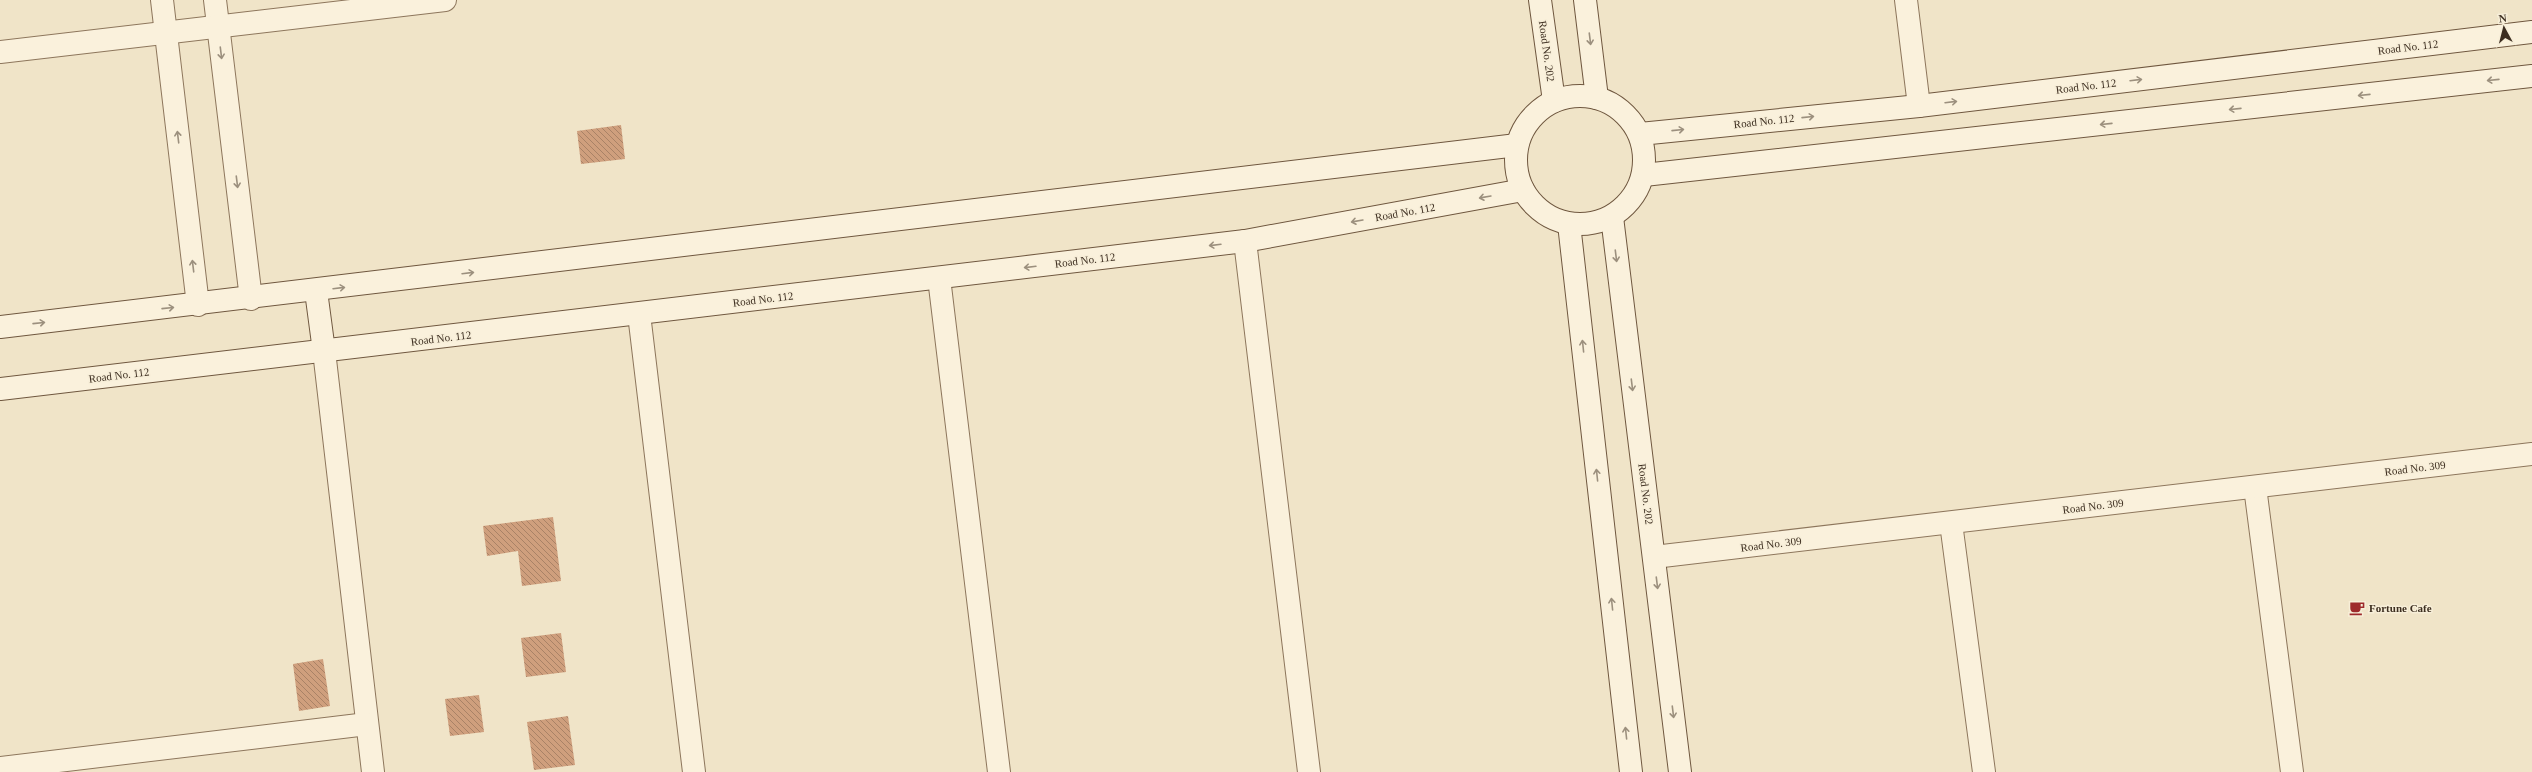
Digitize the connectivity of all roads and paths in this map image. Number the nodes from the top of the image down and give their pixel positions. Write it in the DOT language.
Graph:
graph roads {
  1 [pos="162,0"];
  2 [pos="215,0"];
  3 [pos="445,0"];
  4 [pos="1540,0"];
  5 [pos="1585,0"];
  6 [pos="1906,0"];
  7 [pos="218,27"];
  8 [pos="165,31"];
  9 [pos="2532,32"];
  10 [pos="0,52"];
  11 [pos="2532,76"];
  12 [pos="1597,98"];
  13 [pos="1554,101"];
  14 [pos="1919,106"];
  15 [pos="1640,134"];
  16 [pos="1518,145"];
  17 [pos="1644,175"];
  18 [pos="1523,190"];
  19 [pos="1612,217"];
  20 [pos="1569,224"];
  21 [pos="1245,241"];
  22 [pos="939,278"];
  23 [pos="316,291"];
  24 [pos="251,299"];
  25 [pos="198,305"];
  26 [pos="639,314"];
  27 [pos="0,327"];
  28 [pos="324,352"];
  29 [pos="0,389"];
  30 [pos="2532,454"];
  31 [pos="2255,487"];
  32 [pos="1951,523"];
  33 [pos="1654,557"];
  34 [pos="367,724"];
  35 [pos="0,768"];
  36 [pos="373,772"];
  37 [pos="694,772"];
  38 [pos="999,772"];
  39 [pos="1309,772"];
  40 [pos="1631,772"];
  41 [pos="1680,772"];
  42 [pos="1984,772"];
  43 [pos="2292,772"];
  1 -- 8 [label="street"];
  2 -- 7 [label="street"];
  3 -- 7 [label="street"];
  4 -- 13 [label="street, Road No. 202"];
  5 -- 12 [label="street, one-way"];
  6 -- 14 [label="street"];
  7 -- 8 [label="street"];
  7 -- 24 [label="street, one-way"];
  8 -- 10 [label="street"];
  25 -- 8 [label="street, one-way"];
  14 -- 9 [label="street, Road No. 112, one-way"];
  11 -- 17 [label="street, one-way"];
  12 -- 13 [label="street"];
  12 -- 15 [label="street"];
  13 -- 16 [label="street"];
  15 -- 14 [label="street, Road No. 112, one-way"];
  15 -- 17 [label="street"];
  16 -- 18 [label="street"];
  23 -- 16 [label="street, one-way"];
  17 -- 19 [label="street"];
  18 -- 20 [label="street"];
  18 -- 21 [label="street, Road No. 112, one-way"];
  19 -- 20 [label="street"];
  19 -- 33 [label="street, Road No. 202, one-way"];
  40 -- 20 [label="street, one-way"];
  21 -- 22 [label="street, Road No. 112, one-way"];
  21 -- 39 [label="street"];
  22 -- 26 [label="street, Road No. 112"];
  22 -- 38 [label="street"];
  23 -- 24 [label="street"];
  23 -- 28 [label="street"];
  24 -- 25 [label="street"];
  27 -- 25 [label="street, one-way"];
  26 -- 28 [label="street, Road No. 112"];
  26 -- 37 [label="street"];
  28 -- 29 [label="street, Road No. 112"];
  28 -- 34 [label="street"];
  30 -- 31 [label="street, Road No. 309"];
  31 -- 32 [label="street, Road No. 309"];
  31 -- 43 [label="street"];
  32 -- 33 [label="street, Road No. 309"];
  32 -- 42 [label="street"];
  33 -- 41 [label="street, Road No. 202, one-way"];
  34 -- 35 [label="street"];
  34 -- 36 [label="street"];
}
